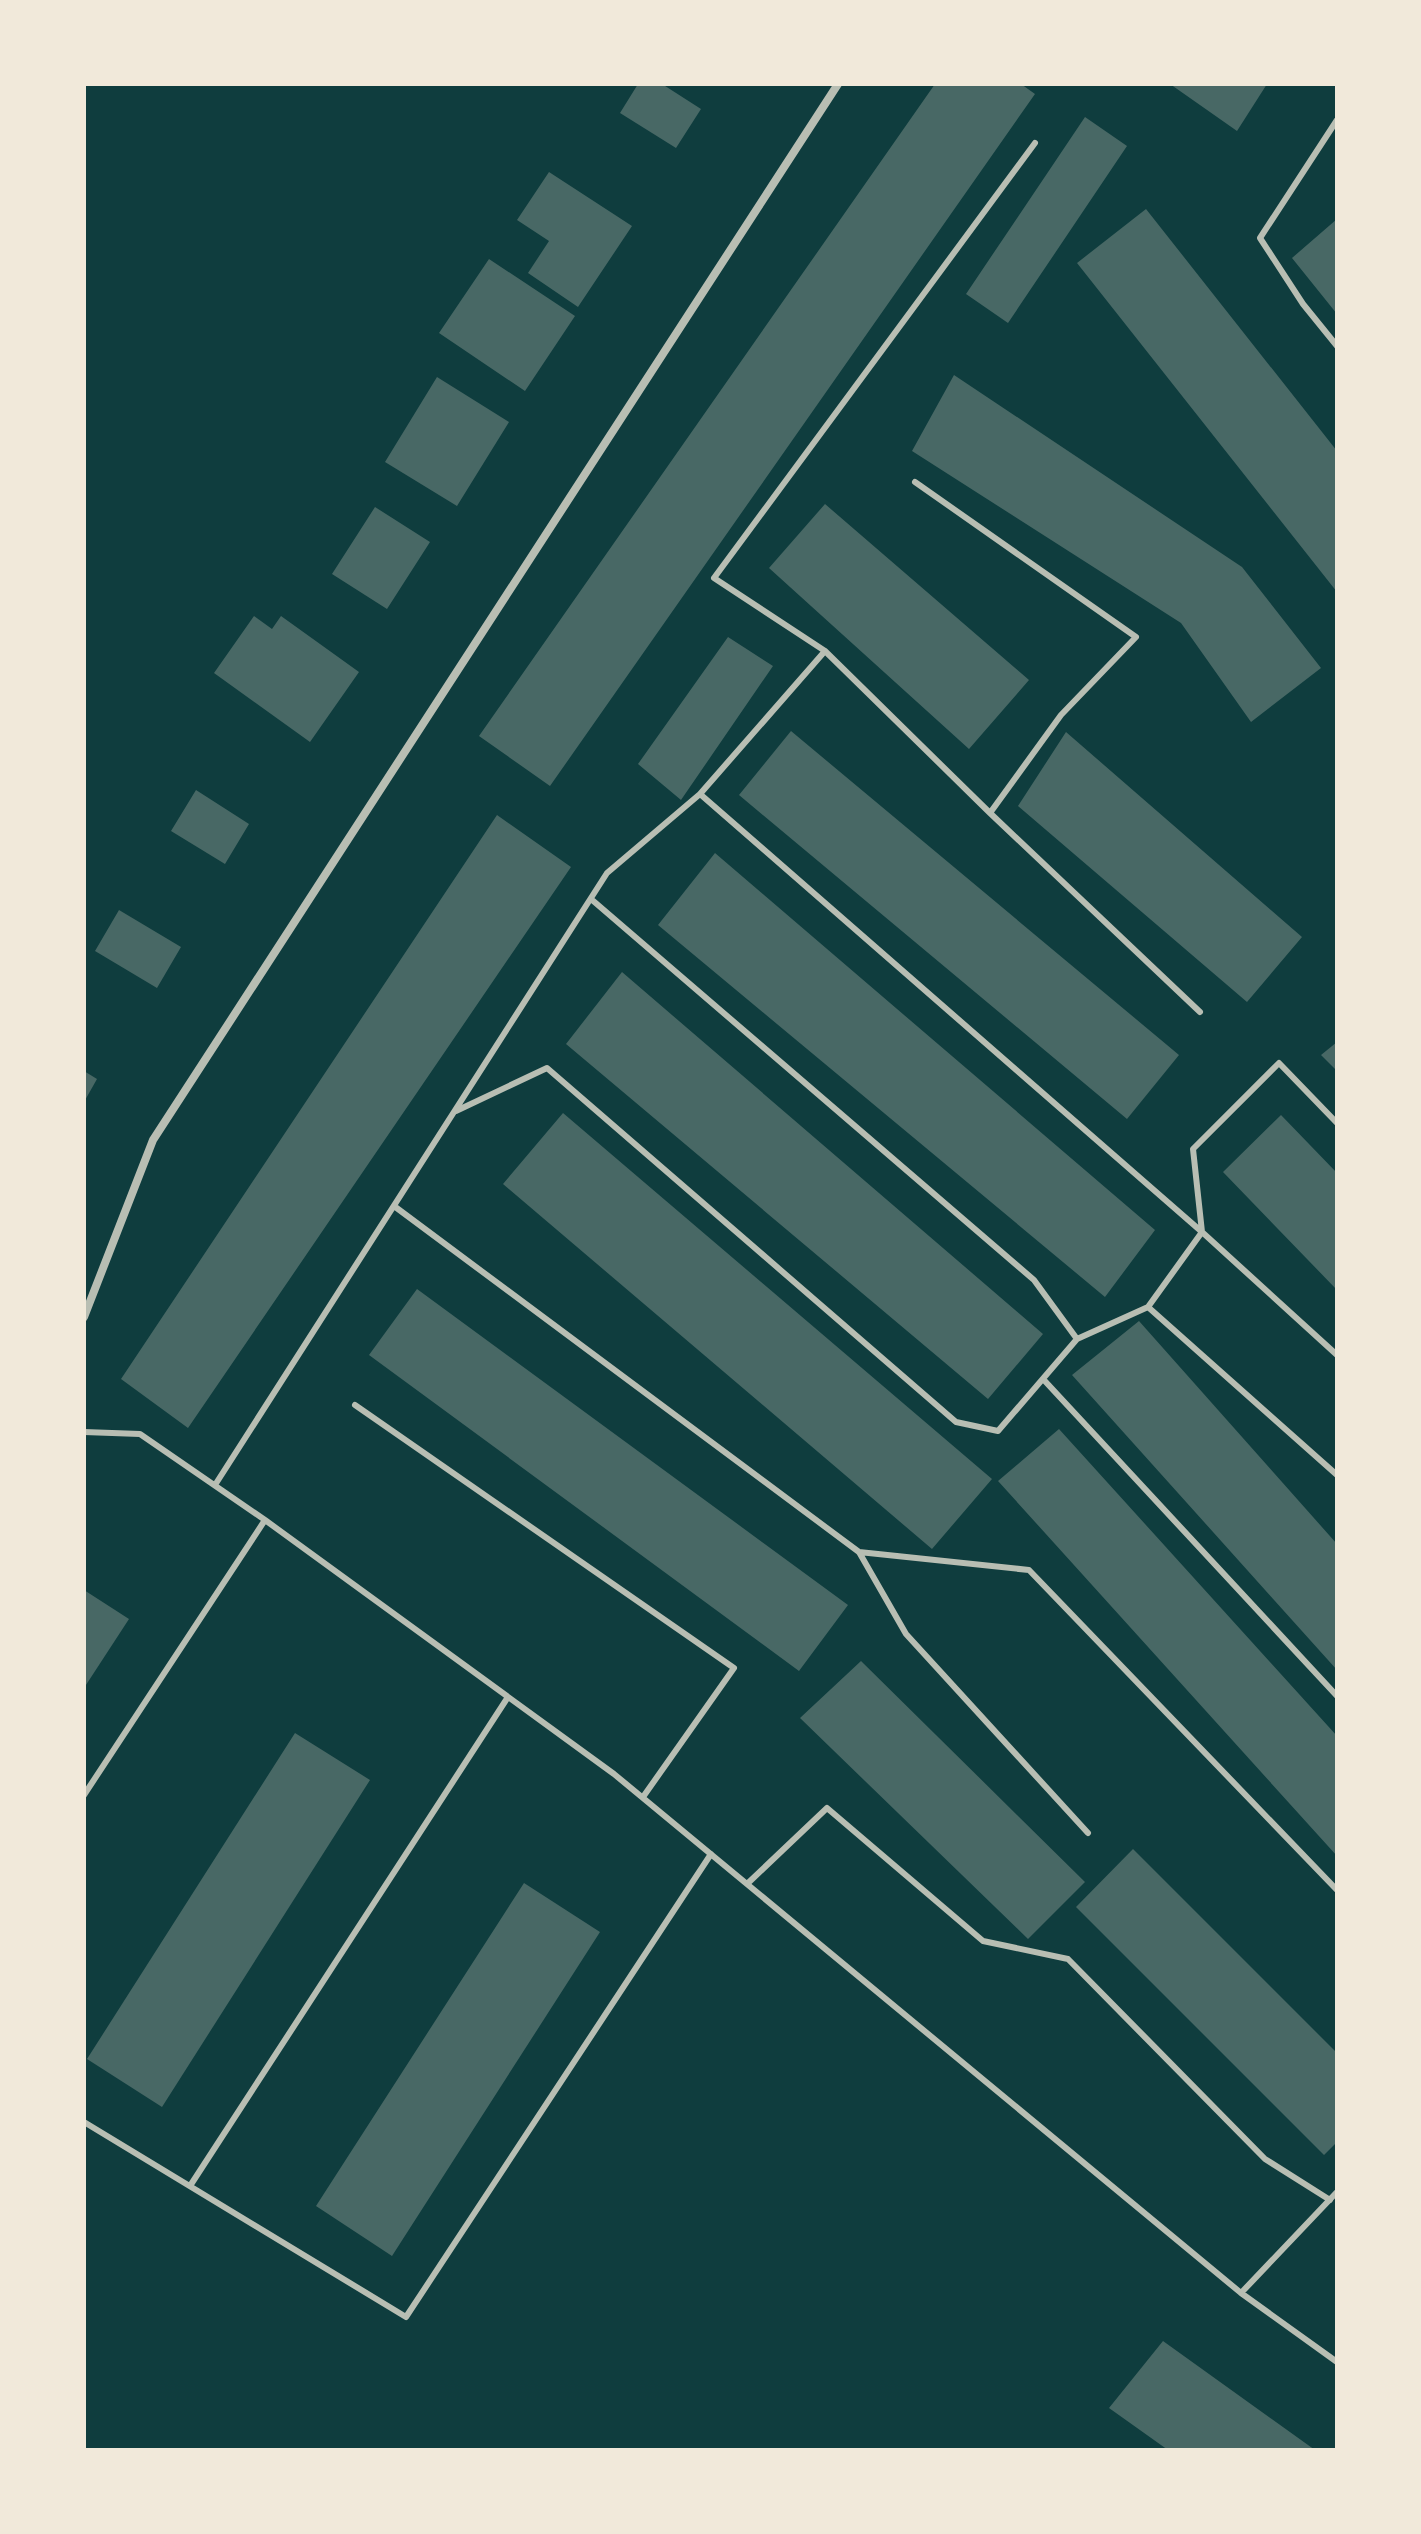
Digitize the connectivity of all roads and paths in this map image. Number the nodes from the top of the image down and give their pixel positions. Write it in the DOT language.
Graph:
graph roads {
  1 [pos="838,84"];
  2 [pos="1337,120"];
  3 [pos="1035,143"];
  4 [pos="1337,346"];
  5 [pos="915,482"];
  6 [pos="825,651"];
  7 [pos="700,794"];
  8 [pos="990,813"];
  9 [pos="591,899"];
  10 [pos="1200,1012"];
  11 [pos="455,1111"];
  12 [pos="1337,1123"];
  13 [pos="394,1206"];
  14 [pos="1202,1232"];
  15 [pos="1148,1307"];
  16 [pos="84,1317"];
  17 [pos="1077,1339"];
  18 [pos="1337,1355"];
  19 [pos="1043,1379"];
  20 [pos="355,1405"];
  21 [pos="84,1432"];
  22 [pos="1337,1475"];
  23 [pos="215,1485"];
  24 [pos="265,1520"];
  25 [pos="859,1552"];
  26 [pos="1337,1696"];
  27 [pos="508,1697"];
  28 [pos="84,1795"];
  29 [pos="643,1797"];
  30 [pos="1088,1833"];
  31 [pos="711,1854"];
  32 [pos="747,1884"];
  33 [pos="1337,1890"];
  34 [pos="84,2122"];
  35 [pos="190,2186"];
  36 [pos="1337,2192"];
  37 [pos="1330,2200"];
  38 [pos="1241,2293"];
  39 [pos="1337,2362"];
  1 -- 16 [label="street"];
  2 -- 4 [label="lane"];
  3 -- 6 [label="lane"];
  5 -- 8 [label="lane"];
  6 -- 7 [label="lane"];
  6 -- 8 [label="lane"];
  7 -- 9 [label="lane"];
  7 -- 14 [label="lane"];
  8 -- 10 [label="lane"];
  9 -- 11 [label="lane"];
  9 -- 17 [label="lane"];
  11 -- 13 [label="lane"];
  11 -- 19 [label="lane"];
  12 -- 14 [label="lane"];
  13 -- 23 [label="lane"];
  13 -- 25 [label="lane"];
  14 -- 15 [label="lane"];
  14 -- 18 [label="lane"];
  15 -- 17 [label="lane"];
  15 -- 22 [label="lane"];
  17 -- 19 [label="lane"];
  19 -- 26 [label="lane"];
  20 -- 29 [label="lane"];
  21 -- 23 [label="lane"];
  23 -- 24 [label="lane"];
  24 -- 27 [label="lane"];
  24 -- 28 [label="lane"];
  25 -- 30 [label="lane"];
  25 -- 33 [label="lane"];
  27 -- 29 [label="lane"];
  27 -- 35 [label="lane"];
  29 -- 31 [label="lane"];
  31 -- 32 [label="lane"];
  31 -- 35 [label="lane"];
  32 -- 37 [label="lane"];
  32 -- 38 [label="lane"];
  34 -- 35 [label="lane"];
  36 -- 37 [label="lane"];
  37 -- 38 [label="lane"];
  38 -- 39 [label="lane"];
}
